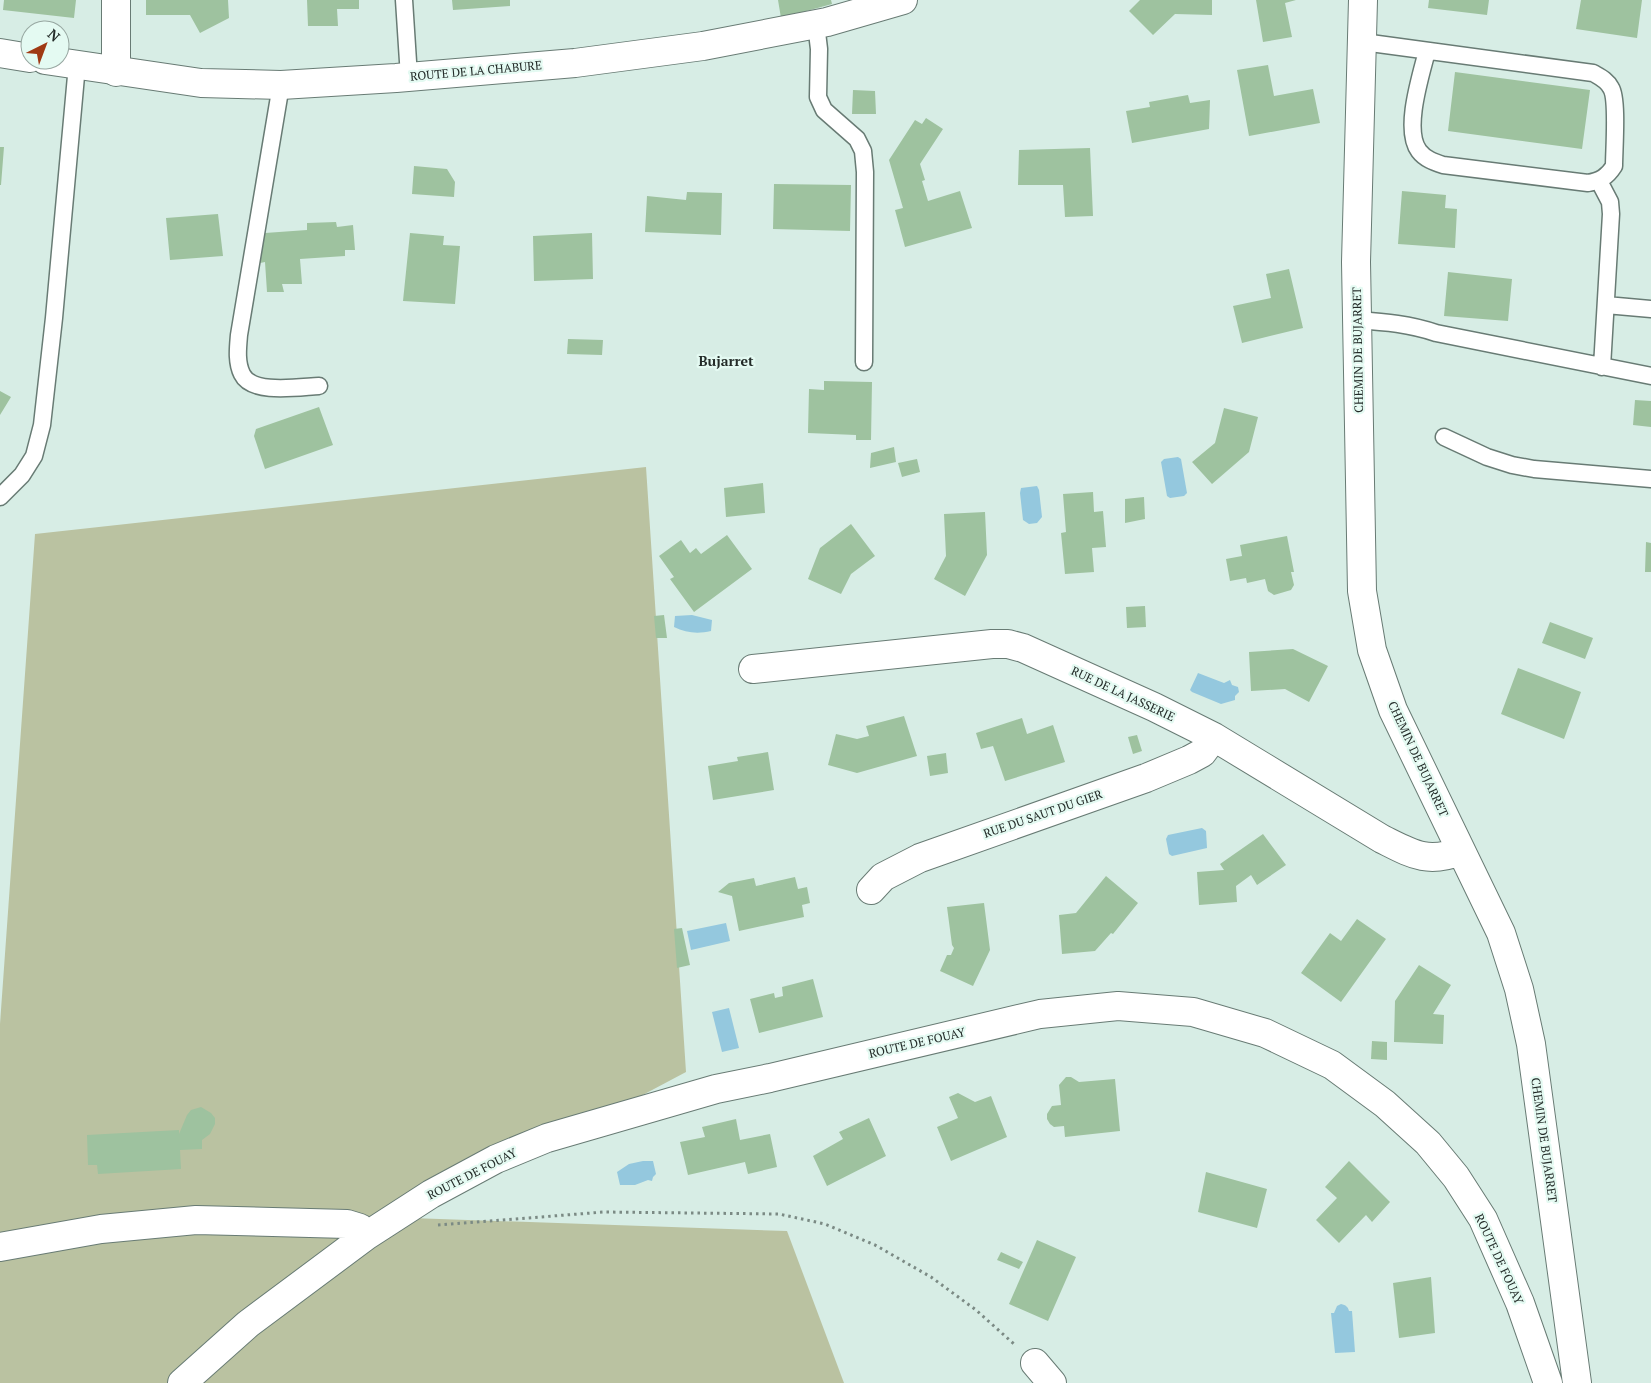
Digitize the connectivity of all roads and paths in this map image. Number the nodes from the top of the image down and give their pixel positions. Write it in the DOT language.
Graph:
graph roads {
  1 [pos="116,0"];
  2 [pos="404,0"];
  3 [pos="903,0"];
  4 [pos="1363,0"];
  5 [pos="816,24"];
  6 [pos="1363,42"];
  7 [pos="1427,51"];
  8 [pos="0,53"];
  9 [pos="20,56"];
  10 [pos="70,64"];
  11 [pos="77,65"];
  12 [pos="116,72"];
  13 [pos="409,77"];
  14 [pos="282,86"];
  15 [pos="1599,181"];
  16 [pos="1606,305"];
  17 [pos="1651,309"];
  18 [pos="1357,320"];
  19 [pos="864,362"];
  20 [pos="1602,367"];
  21 [pos="1651,376"];
  22 [pos="319,386"];
  23 [pos="1444,437"];
  24 [pos="1651,479"];
  25 [pos="0,497"];
  26 [pos="753,669"];
  27 [pos="1214,737"];
  28 [pos="1461,851"];
  29 [pos="870,890"];
  30 [pos="432,1226"];
  31 [pos="366,1236"];
  32 [pos="0,1247"];
  33 [pos="1035,1363"];
  34 [pos="182,1383"];
  35 [pos="1052,1383"];
  36 [pos="1548,1383"];
  37 [pos="1577,1383"];
  1 -- 12 [label="street"];
  2 -- 13 [label="lane"];
  3 -- 5 [label="street, ROUTE DE LA CHABURE"];
  4 -- 6 [label="street, CHEMIN DE BUJARRET"];
  5 -- 13 [label="street, ROUTE DE LA CHABURE"];
  5 -- 19 [label="lane"];
  6 -- 7 [label="lane"];
  6 -- 18 [label="street, CHEMIN DE BUJARRET"];
  7 -- 15 [label="lane"];
  7 -- 15 [label="lane"];
  8 -- 9 [label="street"];
  10 -- 11 [label="street, ROUTE DE LA CHABURE"];
  11 -- 12 [label="street, ROUTE DE LA CHABURE"];
  11 -- 25 [label="lane"];
  12 -- 14 [label="street, ROUTE DE LA CHABURE"];
  13 -- 14 [label="street, ROUTE DE LA CHABURE"];
  14 -- 22 [label="lane"];
  15 -- 16 [label="lane"];
  16 -- 17 [label="lane"];
  16 -- 20 [label="lane"];
  18 -- 20 [label="lane"];
  18 -- 28 [label="street, CHEMIN DE BUJARRET"];
  20 -- 21 [label="lane"];
  23 -- 24 [label="lane"];
  26 -- 27 [label="street, RUE DE LA JASSERIE"];
  27 -- 28 [label="street, RUE DE LA JASSERIE"];
  27 -- 29 [label="street, RUE DU SAUT DU GIER"];
  28 -- 37 [label="street, CHEMIN DE BUJARRET"];
  30 -- 33 [label="path"];
  31 -- 32 [label="street"];
  31 -- 34 [label="street, ROUTE DE FOUAY"];
  31 -- 36 [label="street, ROUTE DE FOUAY"];
  33 -- 35 [label="street"];
}
